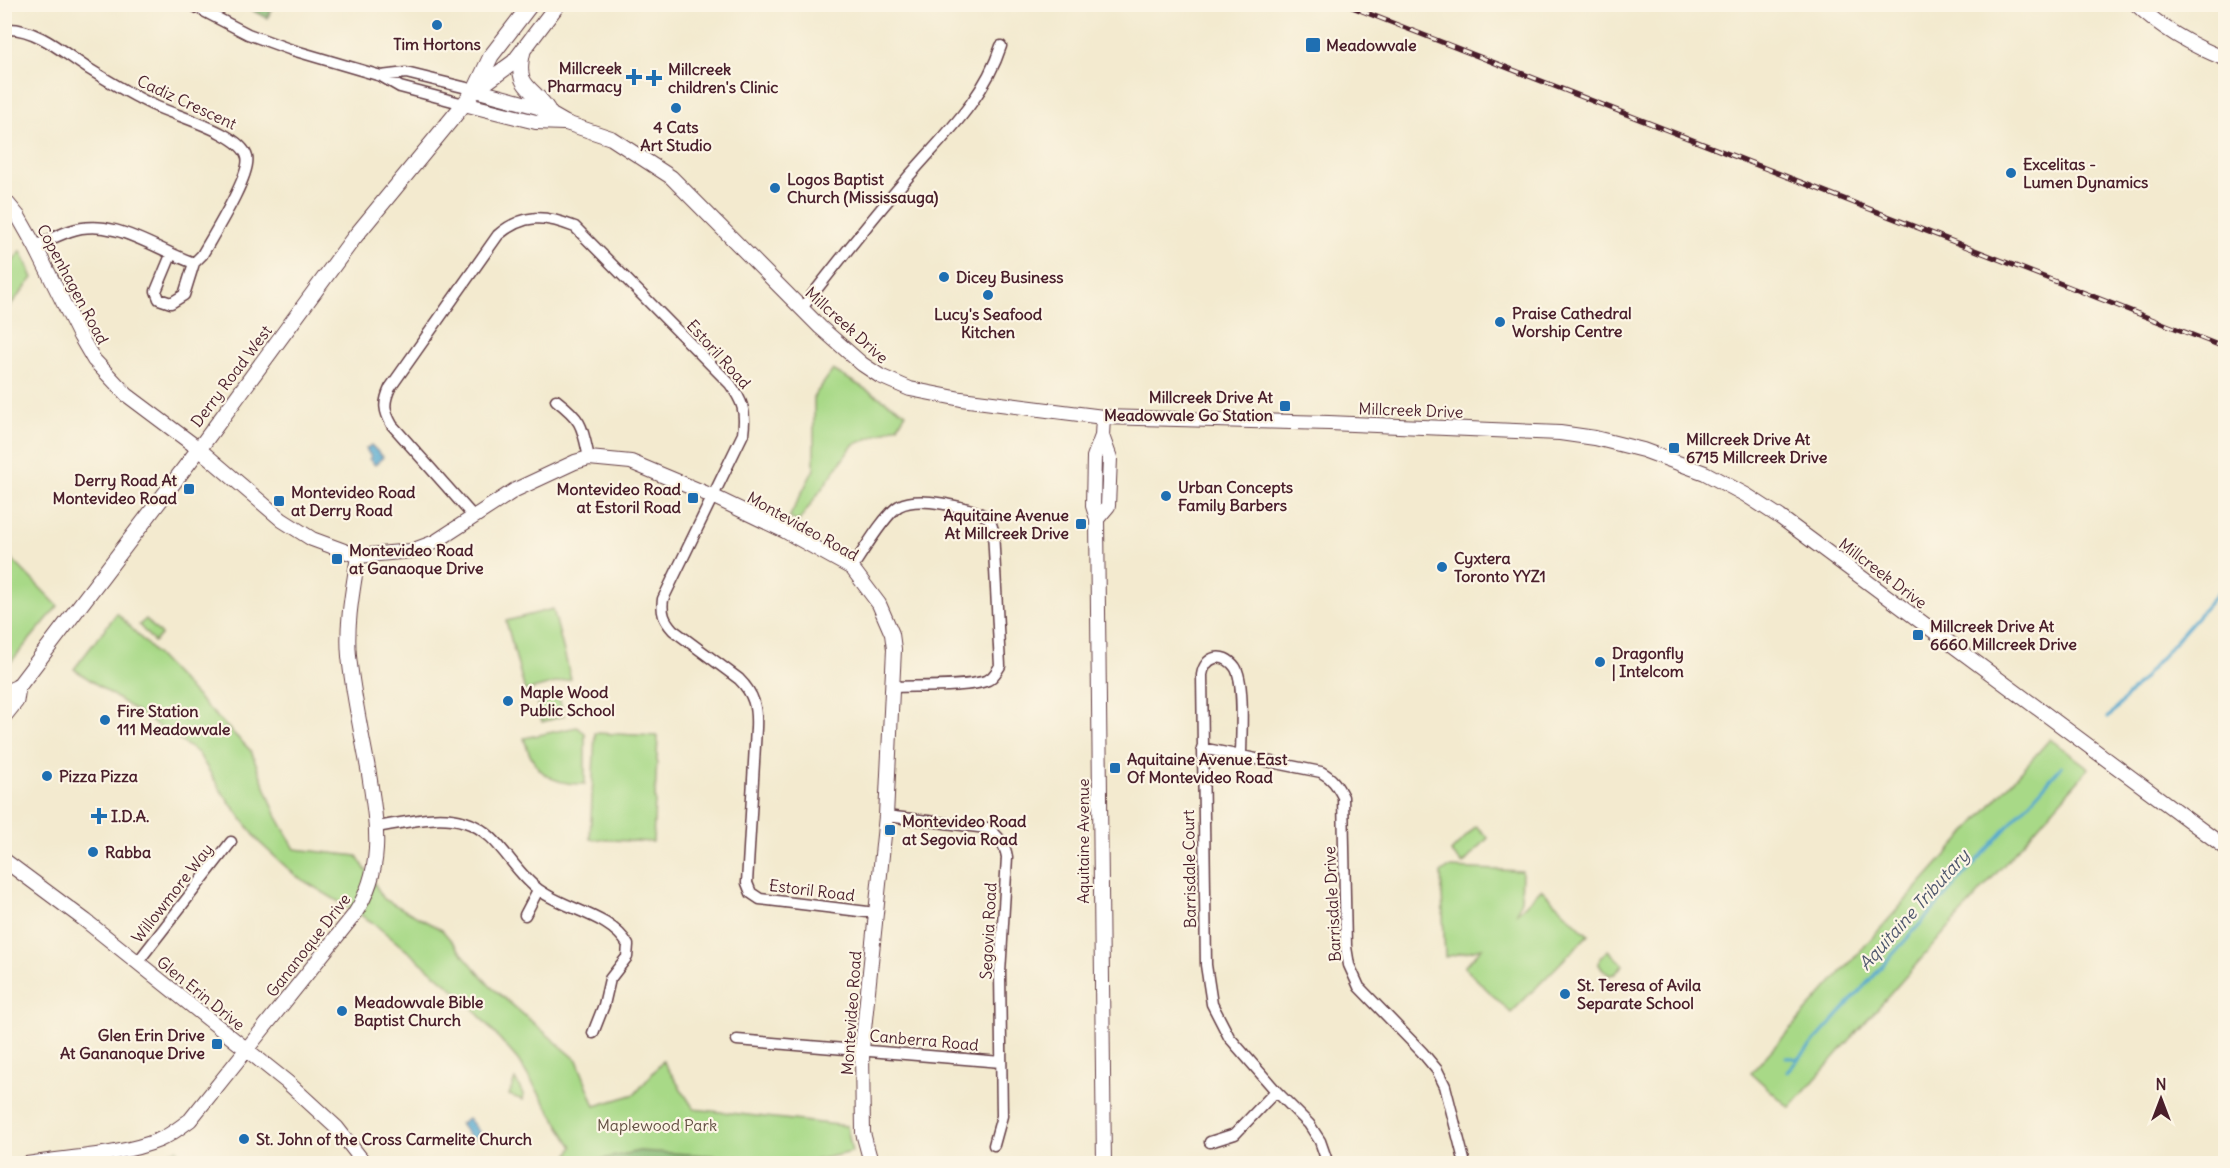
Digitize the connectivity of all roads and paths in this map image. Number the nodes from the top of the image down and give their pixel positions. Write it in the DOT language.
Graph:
graph roads {
  1 [pos="190,4"];
  2 [pos="531,4"];
  3 [pos="558,4"];
  4 [pos="2136,4"];
  5 [pos="4,33"];
  6 [pos="1001,46"];
  7 [pos="524,50"];
  8 [pos="2226,59"];
  9 [pos="381,76"];
  10 [pos="475,90"];
  11 [pos="464,104"];
  12 [pos="550,114"];
  13 [pos="566,123"];
  14 [pos="4,199"];
  15 [pos="35,246"];
  16 [pos="171,255"];
  17 [pos="194,262"];
  18 [pos="802,308"];
  19 [pos="556,400"];
  20 [pos="1103,417"];
  21 [pos="199,449"];
  22 [pos="590,458"];
  23 [pos="712,496"];
  24 [pos="473,516"];
  25 [pos="358,556"];
  26 [pos="852,568"];
  27 [pos="894,687"];
  28 [pos="11,690"];
  29 [pos="4,716"];
  30 [pos="1202,748"];
  31 [pos="1241,756"];
  32 [pos="886,816"];
  33 [pos="377,826"];
  34 [pos="231,842"];
  35 [pos="2226,848"];
  36 [pos="4,860"];
  37 [pos="538,890"];
  38 [pos="876,913"];
  39 [pos="525,915"];
  40 [pos="137,963"];
  41 [pos="593,1034"];
  42 [pos="737,1040"];
  43 [pos="862,1049"];
  44 [pos="246,1050"];
  45 [pos="1001,1062"];
  46 [pos="1276,1091"];
  47 [pos="1210,1142"];
  48 [pos="994,1145"];
  49 [pos="27,1164"];
  50 [pos="366,1164"];
  51 [pos="873,1164"];
  52 [pos="1104,1164"];
  53 [pos="1328,1164"];
  54 [pos="1465,1164"];
  1 -- 9 [label="street, Millcreek Drive"];
  2 -- 10 [label="main road, Derry Road West"];
  3 -- 7 [label="main road, Derry Road West"];
  4 -- 8 [label="street"];
  5 -- 17 [label="street, Cadiz Crescent"];
  6 -- 18 [label="street"];
  7 -- 10 [label="main road, Derry Road West"];
  7 -- 12 [label="main road"];
  9 -- 10 [label="street, Millcreek Drive"];
  9 -- 11 [label="street, Millcreek Drive"];
  10 -- 11 [label="main road, Derry Road West"];
  10 -- 12 [label="street, Millcreek Drive"];
  11 -- 13 [label="street, Millcreek Drive"];
  11 -- 21 [label="main road, Derry Road West"];
  12 -- 13 [label="street, Millcreek Drive"];
  13 -- 18 [label="street, Millcreek Drive"];
  14 -- 15 [label="street, Copenhagen Road"];
  15 -- 16 [label="street"];
  15 -- 21 [label="street, Copenhagen Road"];
  16 -- 17 [label="street"];
  16 -- 17 [label="street, Cadiz Crescent"];
  18 -- 20 [label="street, Millcreek Drive"];
  19 -- 22 [label="street"];
  20 -- 35 [label="street, Millcreek Drive"];
  20 -- 52 [label="street, Aquitaine Avenue"];
  21 -- 25 [label="street, Montevideo Road"];
  21 -- 28 [label="main road, Derry Road West"];
  22 -- 23 [label="street, Montevideo Road"];
  22 -- 24 [label="street, Montevideo Road"];
  23 -- 24 [label="street, Estoril Road"];
  23 -- 26 [label="street, Montevideo Road"];
  23 -- 38 [label="street, Estoril Road"];
  24 -- 25 [label="street, Montevideo Road"];
  25 -- 33 [label="street, Gananoque Drive"];
  26 -- 27 [label="street, Montevideo Road"];
  26 -- 27 [label="street"];
  27 -- 32 [label="street, Montevideo Road"];
  28 -- 29 [label="main road, Derry Road West"];
  30 -- 31 [label="street, Barrisdale Drive"];
  30 -- 31 [label="street, Barrisdale Court"];
  30 -- 46 [label="street, Barrisdale Court"];
  31 -- 54 [label="street, Barrisdale Drive"];
  32 -- 38 [label="street, Montevideo Road"];
  32 -- 45 [label="street, Segovia Road"];
  33 -- 37 [label="street"];
  33 -- 44 [label="street, Gananoque Drive"];
  34 -- 40 [label="street, Willowmore Way"];
  36 -- 40 [label="street, Glen Erin Drive"];
  37 -- 39 [label="street"];
  37 -- 41 [label="street"];
  38 -- 43 [label="street, Montevideo Road"];
  40 -- 44 [label="street, Glen Erin Drive"];
  42 -- 43 [label="street, Canberra Road"];
  43 -- 45 [label="street, Canberra Road"];
  43 -- 51 [label="street, Montevideo Road"];
  44 -- 49 [label="street, Gananoque Drive"];
  44 -- 50 [label="street, Glen Erin Drive"];
  45 -- 48 [label="street, Segovia Road"];
  46 -- 47 [label="street"];
  46 -- 53 [label="street"];
}
